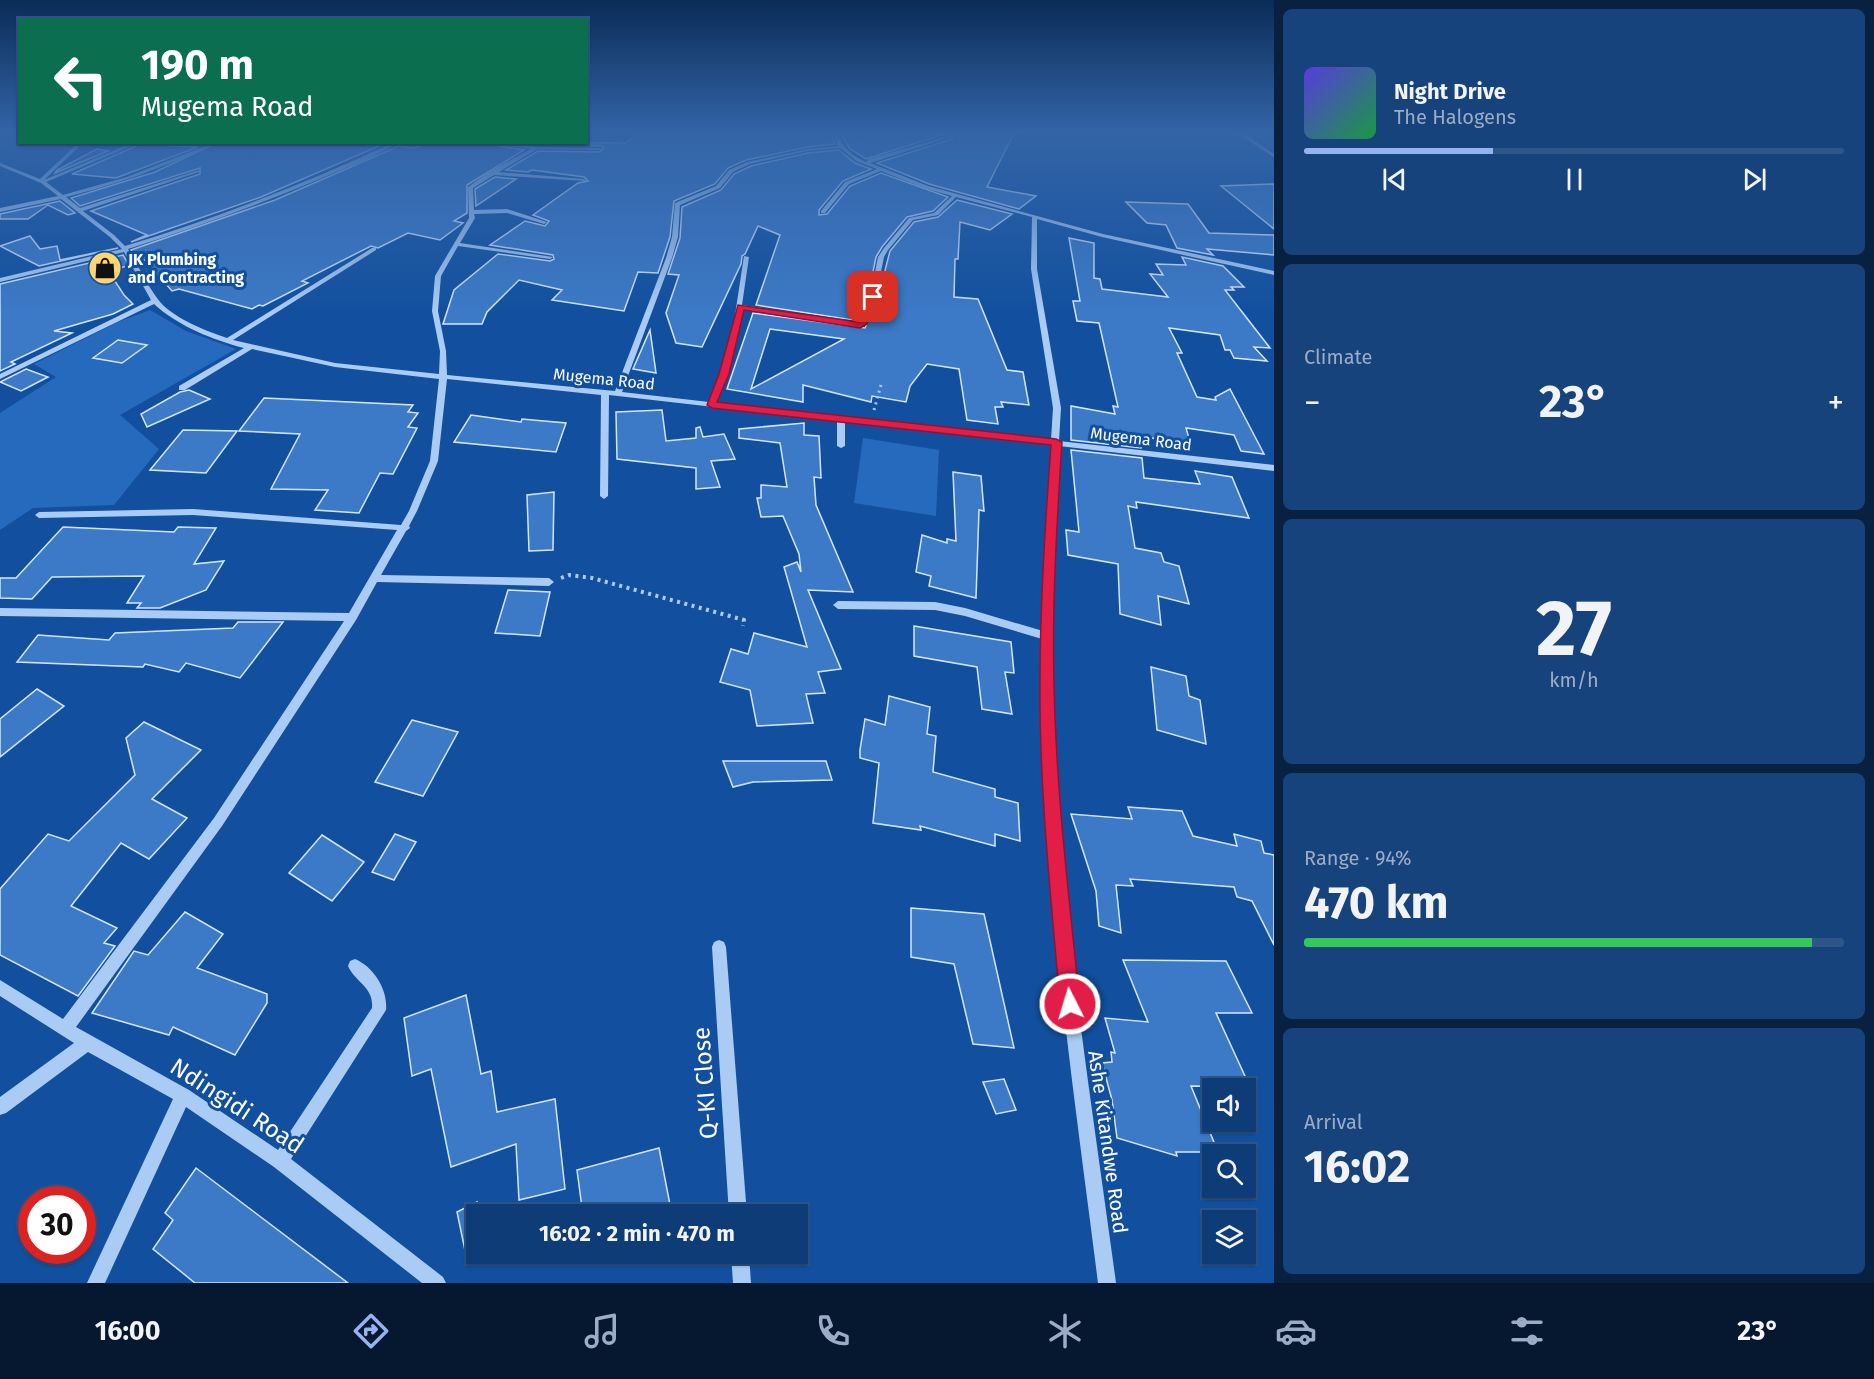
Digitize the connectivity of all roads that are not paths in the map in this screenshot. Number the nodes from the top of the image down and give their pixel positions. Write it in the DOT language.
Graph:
graph roads {
  1 [pos="57,193"];
  2 [pos="80,193"];
  3 [pos="131,193"];
  4 [pos="282,193"];
  5 [pos="471,193"];
  6 [pos="704,193"];
  7 [pos="839,193"];
  8 [pos="945,193"];
  9 [pos="954,196"];
  10 [pos="64,198"];
  11 [pos="0,210"];
  12 [pos="79,210"];
  13 [pos="473,212"];
  14 [pos="823,212"];
  15 [pos="1034,218"];
  16 [pos="544,222"];
  17 [pos="457,244"];
  18 [pos="125,249"];
  19 [pos="374,249"];
  20 [pos="550,257"];
  21 [pos="746,257"];
  22 [pos="1274,273"];
  23 [pos="0,280"];
  24 [pos="155,301"];
  25 [pos="741,306"];
  26 [pos="228,340"];
  27 [pos="252,346"];
  28 [pos="0,376"];
  29 [pos="443,378"];
  30 [pos="182,388"];
  31 [pos="605,392"];
  32 [pos="618,394"];
  33 [pos="712,405"];
  34 [pos="841,419"];
  35 [pos="1056,442"];
  36 [pos="841,446"];
  37 [pos="1274,468"];
  38 [pos="604,496"];
  39 [pos="39,514"];
  40 [pos="405,528"];
  41 [pos="375,578"];
  42 [pos="549,582"];
  43 [pos="838,605"];
  44 [pos="0,612"];
  45 [pos="351,617"];
  46 [pos="1047,636"];
  47 [pos="719,947"];
  48 [pos="355,966"];
  49 [pos="0,987"];
  50 [pos="66,1028"];
  51 [pos="87,1043"];
  52 [pos="183,1096"];
  53 [pos="0,1107"];
  54 [pos="280,1161"];
  55 [pos="737,1204"];
  56 [pos="741,1264"];
  57 [pos="96,1283"];
  58 [pos="437,1283"];
  59 [pos="742,1283"];
  60 [pos="1107,1283"];
  1 -- 10 [label="street, Mugema Road"];
  2 -- 10 [label="street"];
  3 -- 12 [label="street"];
  4 -- 18 [label="street"];
  5 -- 13 [label="street"];
  6 -- 32 [label="street"];
  7 -- 14 [label="street"];
  8 -- 9 [label="street"];
  9 -- 15 [label="street"];
  9 -- 25 [label="street"];
  10 -- 11 [label="street"];
  10 -- 12 [label="street, Mugema Road"];
  12 -- 18 [label="street, Mugema Road"];
  13 -- 16 [label="street"];
  13 -- 17 [label="street"];
  15 -- 22 [label="street"];
  15 -- 35 [label="street, Ashe Kitandwe Road"];
  17 -- 20 [label="street"];
  17 -- 29 [label="street"];
  18 -- 23 [label="street"];
  18 -- 24 [label="street, Mugema Road"];
  19 -- 26 [label="street"];
  21 -- 25 [label="street"];
  24 -- 26 [label="street, Mugema Road"];
  24 -- 28 [label="street"];
  25 -- 33 [label="street"];
  26 -- 27 [label="street, Mugema Road"];
  27 -- 29 [label="street, Mugema Road"];
  27 -- 30 [label="street"];
  29 -- 31 [label="street, Mugema Road"];
  29 -- 40 [label="street"];
  31 -- 32 [label="street, Mugema Road"];
  31 -- 38 [label="street"];
  32 -- 33 [label="street, Mugema Road"];
  33 -- 34 [label="street, Mugema Road"];
  34 -- 35 [label="street, Mugema Road"];
  34 -- 36 [label="street"];
  35 -- 37 [label="street, Mugema Road"];
  35 -- 46 [label="street, Ashe Kitandwe Road"];
  39 -- 40 [label="street"];
  40 -- 41 [label="street"];
  41 -- 42 [label="street"];
  41 -- 45 [label="street"];
  43 -- 46 [label="street"];
  44 -- 45 [label="street"];
  45 -- 50 [label="street"];
  46 -- 60 [label="street, Ashe Kitandwe Road"];
  47 -- 55 [label="street, Q-KI Close"];
  48 -- 54 [label="street"];
  49 -- 50 [label="street, Ndingidi Road"];
  50 -- 51 [label="street, Ndingidi Road"];
  51 -- 52 [label="street, Ndingidi Road"];
  51 -- 53 [label="street"];
  52 -- 54 [label="street, Ndingidi Road"];
  52 -- 57 [label="street"];
  54 -- 58 [label="street, Ndingidi Road"];
  56 -- 59 [label="street"];
}
